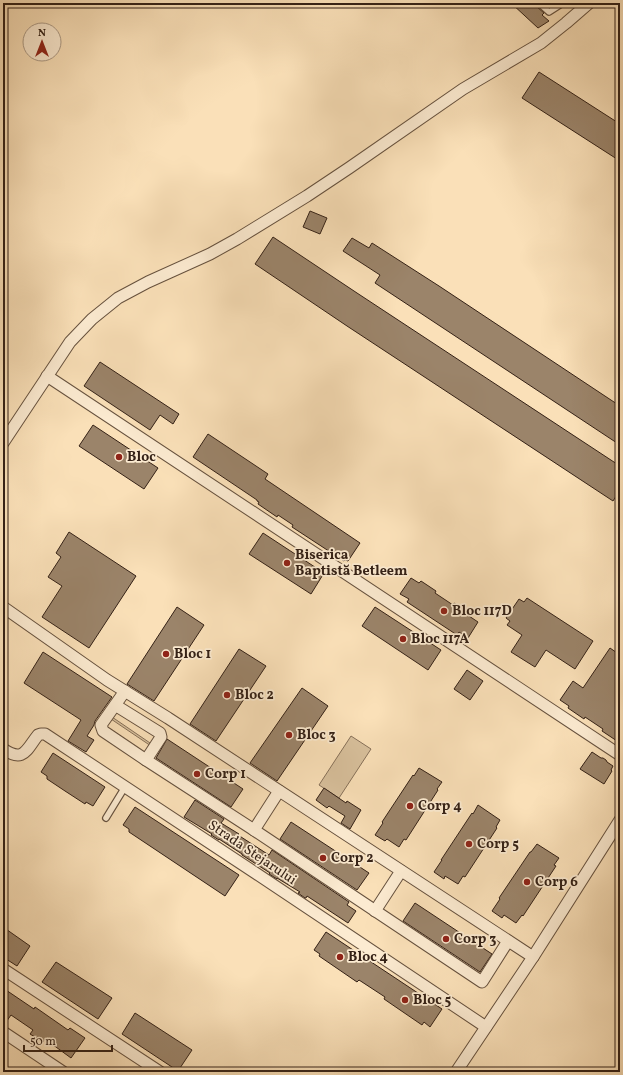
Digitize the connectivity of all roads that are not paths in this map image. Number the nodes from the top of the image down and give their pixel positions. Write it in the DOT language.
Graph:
graph roads {
  1 [pos="539,3"];
  2 [pos="563,3"];
  3 [pos="589,3"];
  4 [pos="47,376"];
  5 [pos="3,442"];
  6 [pos="3,607"];
  7 [pos="125,691"];
  8 [pos="115,705"];
  9 [pos="3,750"];
  10 [pos="620,755"];
  11 [pos="146,760"];
  12 [pos="125,787"];
  13 [pos="279,791"];
  14 [pos="106,818"];
  15 [pos="620,820"];
  16 [pos="254,830"];
  17 [pos="401,871"];
  18 [pos="375,911"];
  19 [pos="508,941"];
  20 [pos="533,956"];
  21 [pos="3,969"];
  22 [pos="486,1027"];
  23 [pos="3,1032"];
  24 [pos="63,1072"];
  25 [pos="160,1072"];
  26 [pos="456,1072"];
  1 -- 2 [label="lane"];
  3 -- 4 [label="street"];
  4 -- 5 [label="street"];
  4 -- 10 [label="street"];
  6 -- 7 [label="street"];
  7 -- 8 [label="street"];
  7 -- 13 [label="street"];
  8 -- 11 [label="street"];
  8 -- 11 [label="street"];
  9 -- 12 [label="street, Strada Stejarului"];
  11 -- 16 [label="street"];
  12 -- 14 [label="lane"];
  12 -- 22 [label="street, Strada Stejarului"];
  13 -- 16 [label="street"];
  13 -- 17 [label="street"];
  15 -- 20 [label="street"];
  16 -- 18 [label="street"];
  17 -- 18 [label="street"];
  17 -- 19 [label="street"];
  18 -- 19 [label="street"];
  19 -- 20 [label="street"];
  20 -- 22 [label="street"];
  21 -- 25 [label="street"];
  22 -- 26 [label="street"];
  23 -- 24 [label="street"];
}
